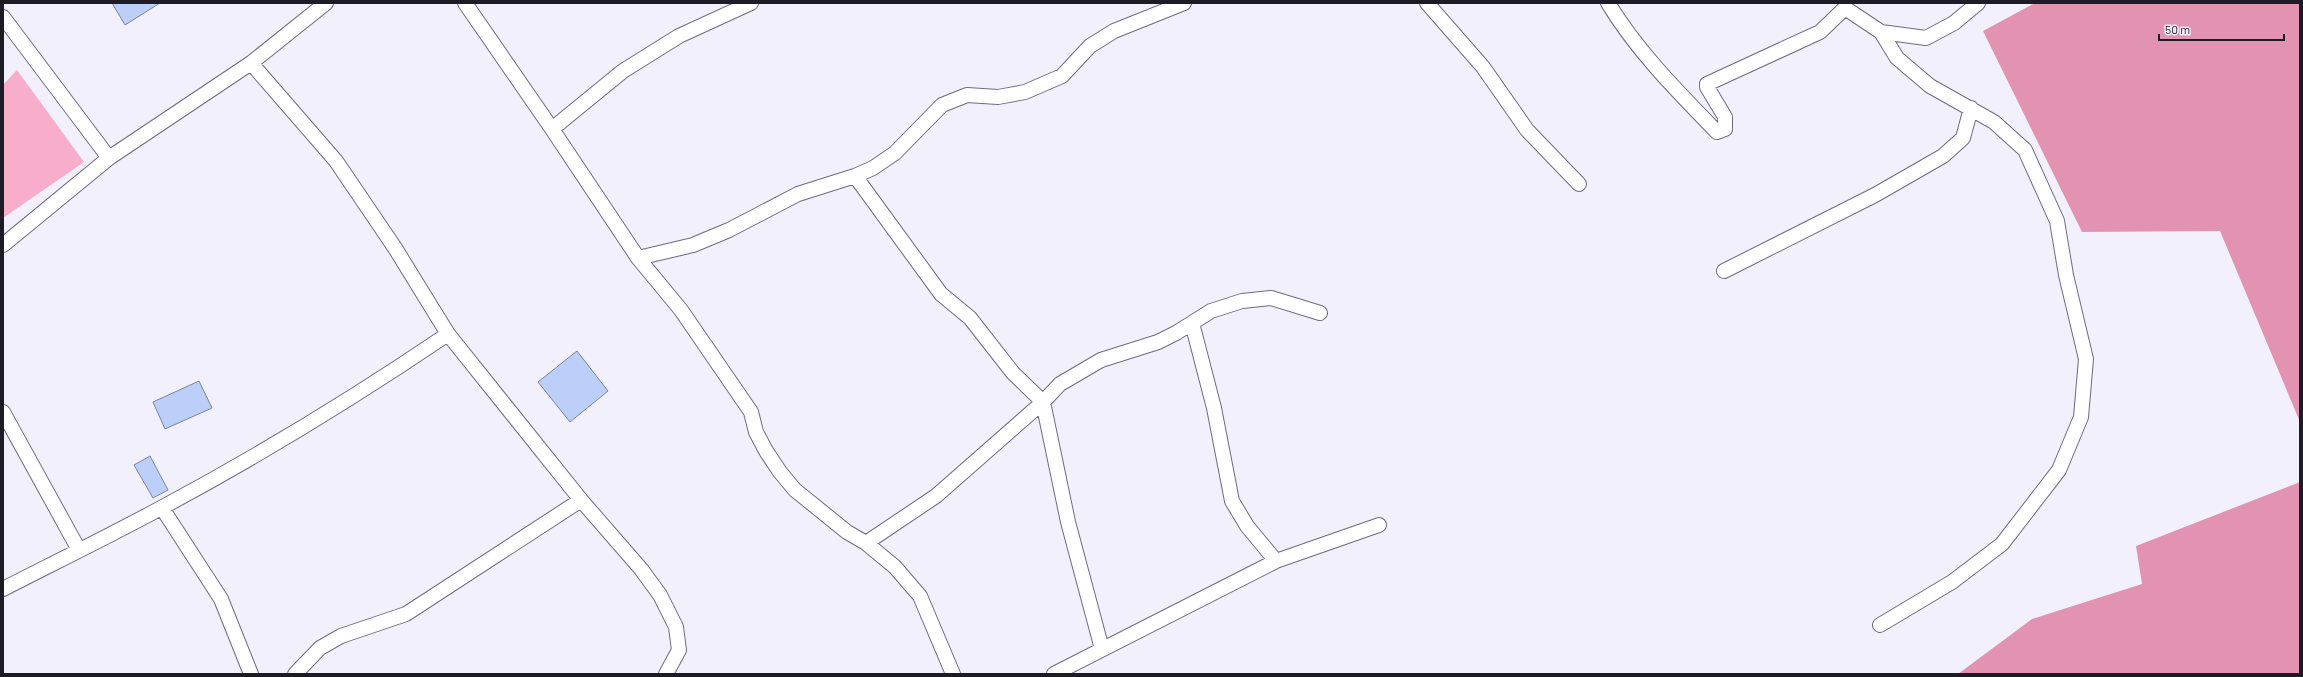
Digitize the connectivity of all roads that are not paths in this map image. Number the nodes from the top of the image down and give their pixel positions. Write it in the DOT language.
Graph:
graph roads {
  1 [pos="326,3"];
  2 [pos="466,3"];
  3 [pos="751,3"];
  4 [pos="1184,3"];
  5 [pos="1427,3"];
  6 [pos="1608,3"];
  7 [pos="1978,3"];
  8 [pos="1844,5"];
  9 [pos="3,17"];
  10 [pos="1882,32"];
  11 [pos="251,63"];
  12 [pos="1971,108"];
  13 [pos="552,129"];
  14 [pos="109,158"];
  15 [pos="855,176"];
  16 [pos="1579,184"];
  17 [pos="3,245"];
  18 [pos="638,258"];
  19 [pos="1724,271"];
  20 [pos="1320,312"];
  21 [pos="1192,323"];
  22 [pos="448,334"];
  23 [pos="1043,402"];
  24 [pos="3,412"];
  25 [pos="581,500"];
  26 [pos="162,508"];
  27 [pos="1379,525"];
  28 [pos="866,543"];
  29 [pos="80,550"];
  30 [pos="1276,561"];
  31 [pos="3,590"];
  32 [pos="1880,625"];
  33 [pos="1102,649"];
  34 [pos="251,674"];
  35 [pos="295,674"];
  36 [pos="666,674"];
  37 [pos="953,674"];
  38 [pos="1054,674"];
  1 -- 11 [label="street"];
  2 -- 13 [label="street"];
  3 -- 13 [label="street"];
  4 -- 15 [label="street"];
  5 -- 16 [label="street"];
  6 -- 8 [label="street"];
  7 -- 10 [label="street"];
  8 -- 10 [label="street"];
  9 -- 14 [label="street"];
  10 -- 12 [label="street"];
  11 -- 14 [label="street"];
  11 -- 22 [label="street"];
  12 -- 19 [label="street"];
  12 -- 32 [label="street"];
  13 -- 18 [label="street"];
  14 -- 17 [label="street"];
  15 -- 18 [label="street"];
  15 -- 23 [label="street"];
  18 -- 28 [label="street"];
  20 -- 21 [label="street"];
  21 -- 23 [label="street"];
  21 -- 30 [label="street"];
  22 -- 25 [label="street"];
  22 -- 26 [label="street"];
  23 -- 28 [label="street"];
  23 -- 33 [label="street"];
  24 -- 29 [label="street"];
  25 -- 35 [label="street"];
  25 -- 36 [label="street"];
  26 -- 29 [label="street"];
  26 -- 34 [label="street"];
  27 -- 30 [label="street"];
  28 -- 37 [label="street"];
  29 -- 31 [label="street"];
  30 -- 33 [label="street"];
  33 -- 38 [label="street"];
}
